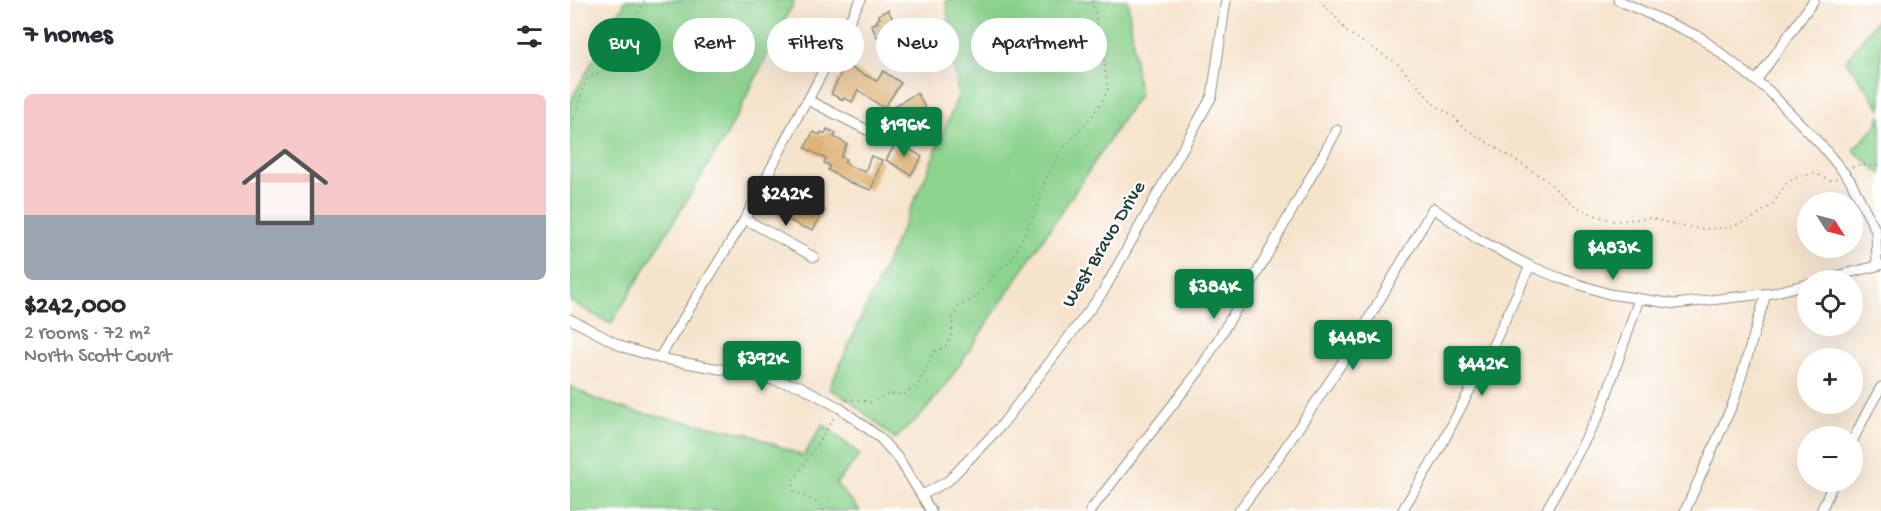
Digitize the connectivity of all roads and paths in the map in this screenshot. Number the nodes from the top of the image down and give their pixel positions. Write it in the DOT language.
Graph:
graph roads {
  1 [pos="645,0"];
  2 [pos="861,0"];
  3 [pos="1092,0"];
  4 [pos="1226,0"];
  5 [pos="1319,0"];
  6 [pos="1618,0"];
  7 [pos="1814,0"];
  8 [pos="1756,81"];
  9 [pos="808,100"];
  10 [pos="570,124"];
  11 [pos="867,130"];
  12 [pos="1337,130"];
  13 [pos="1881,166"];
  14 [pos="1850,168"];
  15 [pos="1838,178"];
  16 [pos="745,219"];
  17 [pos="814,257"];
  18 [pos="1879,265"];
  19 [pos="1530,266"];
  20 [pos="1859,270"];
  21 [pos="1797,287"];
  22 [pos="1766,294"];
  23 [pos="1639,299"];
  24 [pos="570,319"];
  25 [pos="659,358"];
  26 [pos="1881,387"];
  27 [pos="844,401"];
  28 [pos="836,415"];
  29 [pos="1860,426"];
  30 [pos="1830,492"];
  31 [pos="922,495"];
  32 [pos="824,511"];
  33 [pos="932,511"];
  34 [pos="1092,511"];
  35 [pos="1239,511"];
  36 [pos="1402,511"];
  37 [pos="1546,511"];
  38 [pos="1685,511"];
  39 [pos="1821,511"];
  1 -- 10 [label="path"];
  2 -- 9 [label="street"];
  3 -- 27 [label="path"];
  4 -- 31 [label="street, West Bravo Drive"];
  5 -- 15 [label="path"];
  6 -- 8 [label="street"];
  7 -- 8 [label="street"];
  8 -- 18 [label="street"];
  9 -- 11 [label="street"];
  9 -- 16 [label="street"];
  12 -- 34 [label="street"];
  13 -- 14 [label="path"];
  16 -- 17 [label="street"];
  16 -- 25 [label="street"];
  18 -- 20 [label="street"];
  19 -- 23 [label="street"];
  19 -- 35 [label="street"];
  19 -- 36 [label="street"];
  21 -- 22 [label="street"];
  22 -- 23 [label="street"];
  22 -- 38 [label="street"];
  23 -- 37 [label="street"];
  24 -- 25 [label="street"];
  25 -- 31 [label="street"];
  26 -- 29 [label="street"];
  28 -- 32 [label="path"];
  30 -- 39 [label="street"];
  31 -- 33 [label="street"];
}
